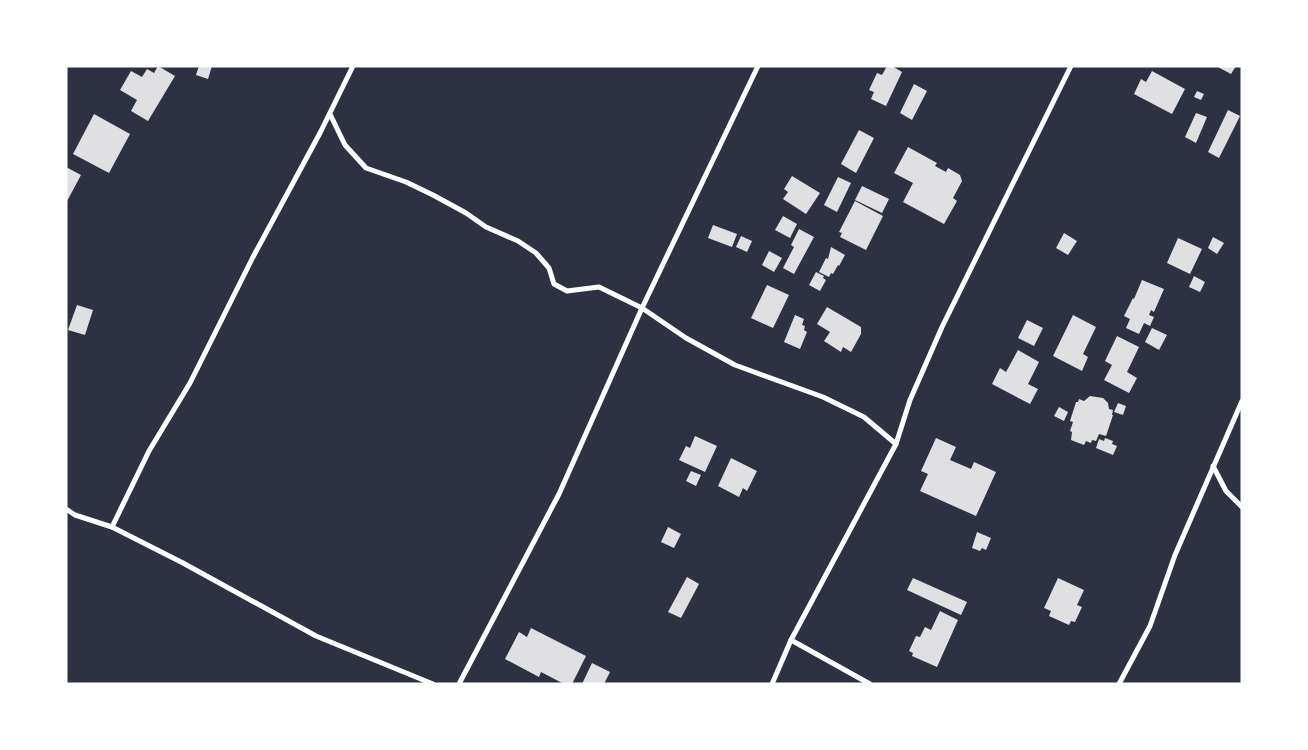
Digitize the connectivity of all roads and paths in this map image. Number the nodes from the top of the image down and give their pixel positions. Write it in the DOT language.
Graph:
graph roads {
  1 [pos="353,66"];
  2 [pos="758,66"];
  3 [pos="1071,66"];
  4 [pos="330,114"];
  5 [pos="642,308"];
  6 [pos="1242,401"];
  7 [pos="896,444"];
  8 [pos="1213,466"];
  9 [pos="1242,507"];
  10 [pos="66,509"];
  11 [pos="112,527"];
  12 [pos="791,640"];
  13 [pos="433,684"];
  14 [pos="459,684"];
  15 [pos="772,684"];
  16 [pos="870,684"];
  17 [pos="1119,684"];
  1 -- 4 [label="street"];
  2 -- 5 [label="street"];
  3 -- 7 [label="street"];
  4 -- 5 [label="street"];
  4 -- 11 [label="street"];
  5 -- 7 [label="street"];
  5 -- 14 [label="street"];
  6 -- 8 [label="street"];
  7 -- 12 [label="street"];
  8 -- 9 [label="street"];
  8 -- 17 [label="street"];
  10 -- 11 [label="street"];
  11 -- 13 [label="street"];
  12 -- 15 [label="street"];
  12 -- 16 [label="street"];
}
